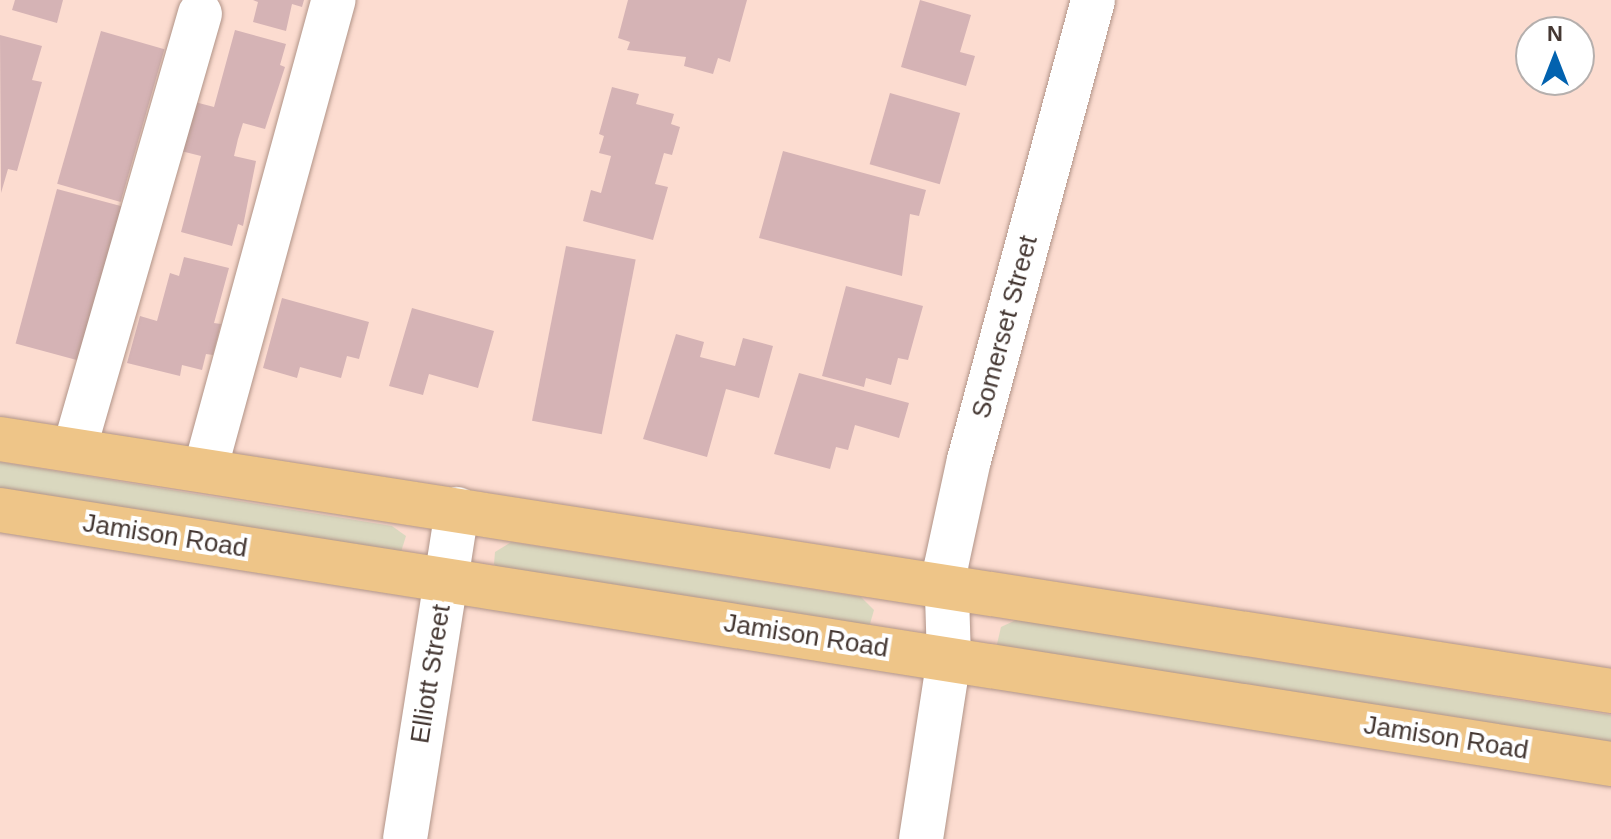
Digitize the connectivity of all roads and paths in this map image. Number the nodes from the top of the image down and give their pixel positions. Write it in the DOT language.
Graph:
graph roads {
  1 [pos="334,0"];
  2 [pos="1093,0"];
  3 [pos="200,14"];
  4 [pos="0,439"];
  5 [pos="74,450"];
  6 [pos="205,470"];
  7 [pos="457,509"];
  8 [pos="0,510"];
  9 [pos="445,580"];
  10 [pos="945,590"];
  11 [pos="949,659"];
  12 [pos="1611,691"];
  13 [pos="1611,764"];
  14 [pos="405,839"];
  15 [pos="921,839"];
  1 -- 6 [label="street"];
  2 -- 10 [label="street, Somerset Street"];
  3 -- 5 [label="street"];
  4 -- 5 [label="main road"];
  5 -- 6 [label="main road"];
  6 -- 7 [label="main road"];
  7 -- 9 [label="street, Elliott Street"];
  7 -- 10 [label="main road"];
  8 -- 9 [label="main road, Jamison Road"];
  9 -- 11 [label="main road, Jamison Road"];
  9 -- 14 [label="street, Elliott Street"];
  10 -- 11 [label="street, Somerset Street"];
  10 -- 12 [label="main road"];
  11 -- 13 [label="main road, Jamison Road"];
  11 -- 15 [label="street, Somerset Street"];
}
